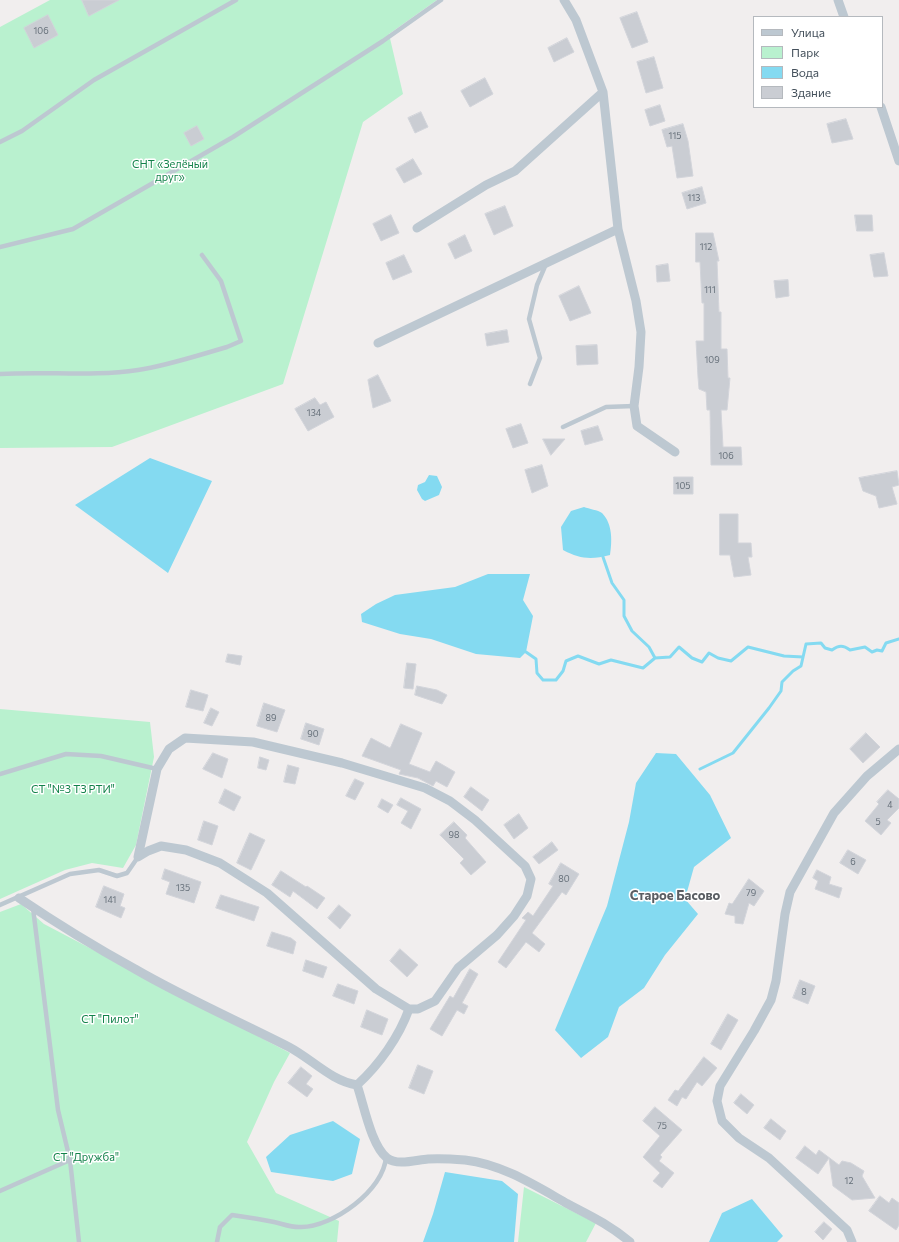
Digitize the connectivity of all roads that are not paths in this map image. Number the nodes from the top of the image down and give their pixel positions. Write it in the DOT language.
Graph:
graph roads {
  1 [pos="236,0"];
  2 [pos="441,0"];
  3 [pos="564,0"];
  4 [pos="838,0"];
  5 [pos="844,16"];
  6 [pos="603,92"];
  7 [pos="881,108"];
  8 [pos="0,142"];
  9 [pos="899,161"];
  10 [pos="417,228"];
  11 [pos="618,229"];
  12 [pos="0,247"];
  13 [pos="202,255"];
  14 [pos="547,263"];
  15 [pos="378,343"];
  16 [pos="0,374"];
  17 [pos="530,384"];
  18 [pos="634,406"];
  19 [pos="563,427"];
  20 [pos="675,452"];
  21 [pos="899,749"];
  22 [pos="156,769"];
  23 [pos="0,774"];
  24 [pos="138,857"];
  25 [pos="19,898"];
  26 [pos="0,905"];
  27 [pos="32,907"];
  28 [pos="408,1009"];
  29 [pos="357,1085"];
  30 [pos="386,1157"];
  31 [pos="70,1160"];
  32 [pos="0,1191"];
  33 [pos="79,1242"];
  34 [pos="217,1242"];
  35 [pos="630,1242"];
  36 [pos="852,1242"];
  1 -- 8 [label="lane"];
  2 -- 12 [label="lane"];
  3 -- 6 [label="street"];
  4 -- 5 [label="street"];
  6 -- 10 [label="street"];
  6 -- 11 [label="street"];
  7 -- 9 [label="street"];
  11 -- 14 [label="street"];
  11 -- 18 [label="street"];
  13 -- 16 [label="lane"];
  14 -- 15 [label="street"];
  14 -- 17 [label="lane"];
  18 -- 19 [label="lane"];
  18 -- 20 [label="street"];
  21 -- 36 [label="street"];
  22 -- 23 [label="lane"];
  22 -- 24 [label="street"];
  22 -- 28 [label="street"];
  24 -- 25 [label="lane"];
  24 -- 28 [label="street"];
  25 -- 26 [label="lane"];
  25 -- 27 [label="street"];
  27 -- 29 [label="street"];
  27 -- 31 [label="lane"];
  28 -- 29 [label="street"];
  29 -- 30 [label="street"];
  30 -- 34 [label="lane"];
  30 -- 35 [label="street"];
  31 -- 32 [label="lane"];
  31 -- 33 [label="lane"];
}
